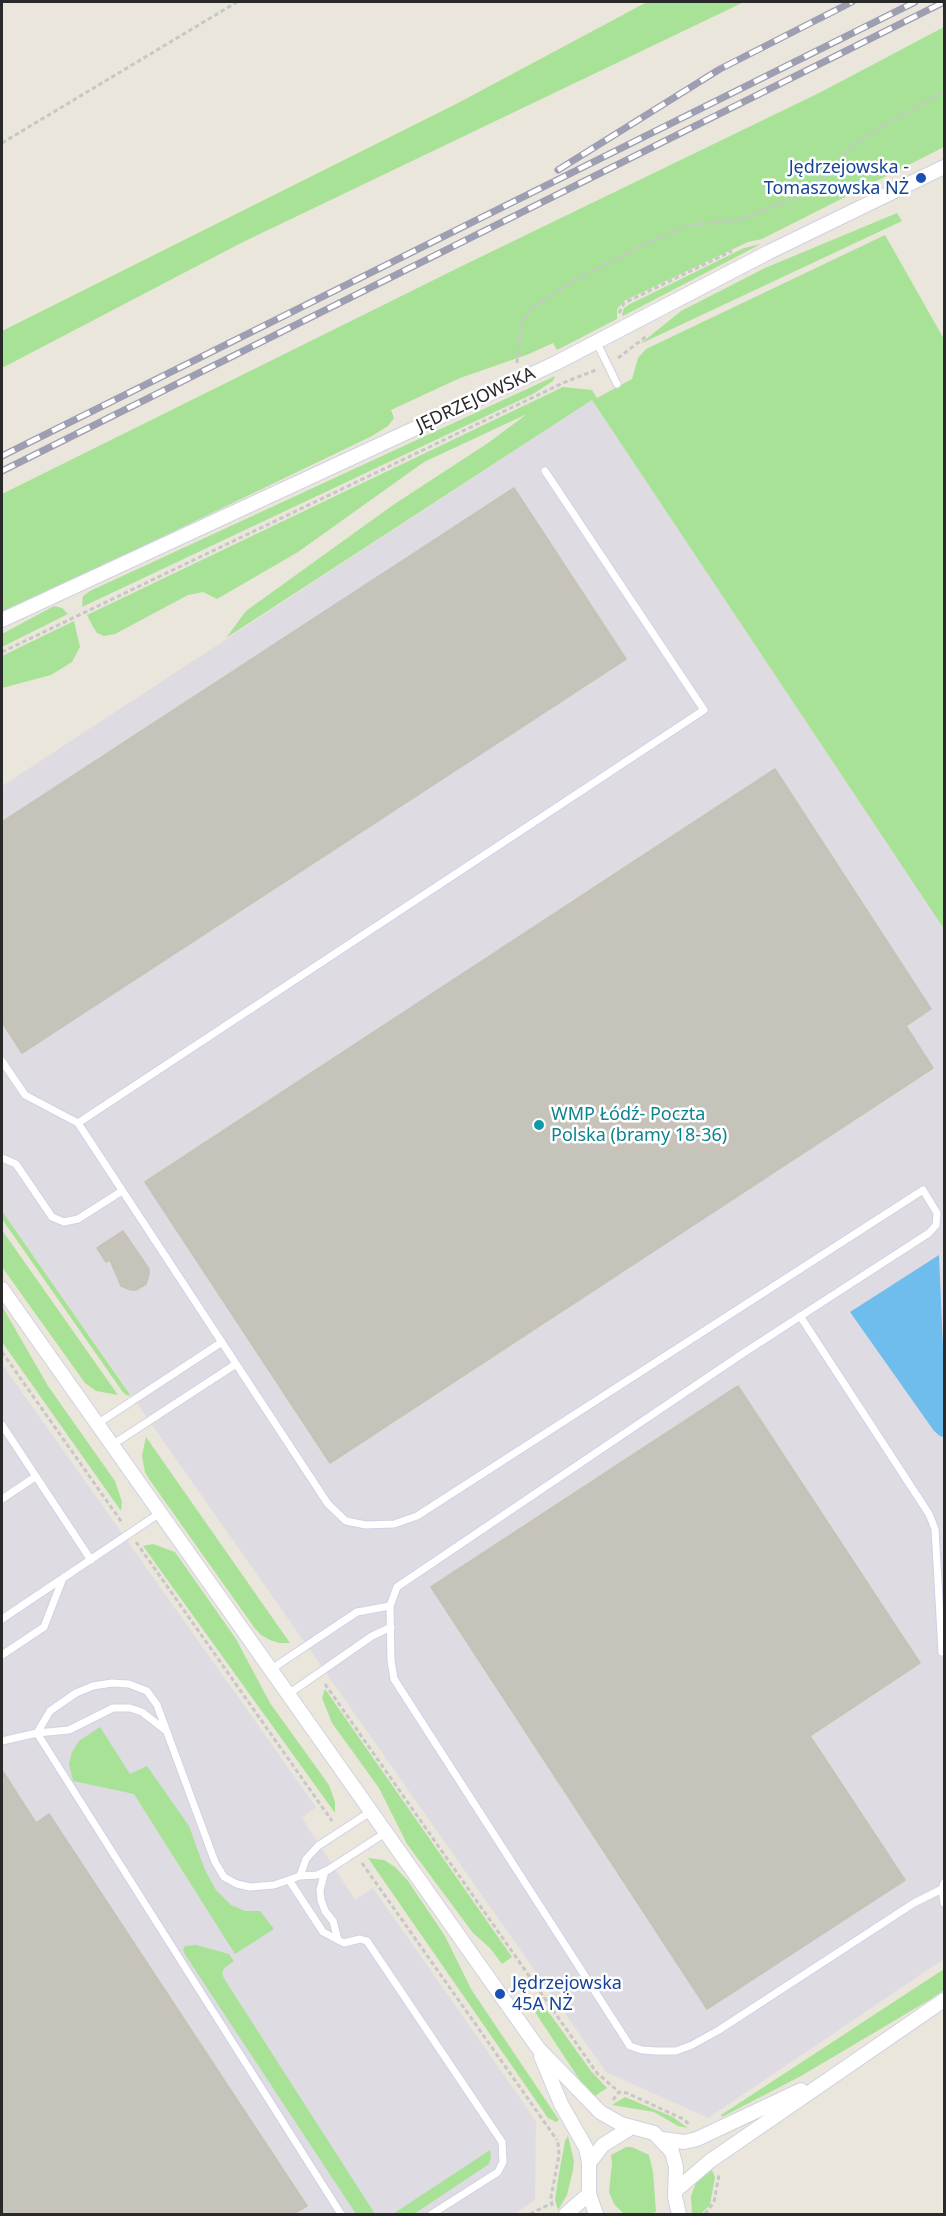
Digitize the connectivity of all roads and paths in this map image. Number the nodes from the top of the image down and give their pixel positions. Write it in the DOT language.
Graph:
graph roads {
  1 [pos="237,2"];
  2 [pos="945,92"];
  3 [pos="2,143"];
  4 [pos="945,167"];
  5 [pos="597,343"];
  6 [pos="517,363"];
  7 [pos="565,382"];
  8 [pos="617,384"];
  9 [pos="545,471"];
  10 [pos="2,620"];
  11 [pos="2,652"];
  12 [pos="2,1061"];
  13 [pos="78,1123"];
  14 [pos="2,1158"];
  15 [pos="122,1191"];
  16 [pos="2,1289"];
  17 [pos="800,1316"];
  18 [pos="222,1342"];
  19 [pos="2,1352"];
  20 [pos="236,1364"];
  21 [pos="97,1424"];
  22 [pos="2,1425"];
  23 [pos="112,1445"];
  24 [pos="35,1476"];
  25 [pos="2,1499"];
  26 [pos="160,1513"];
  27 [pos="130,1533"];
  28 [pos="90,1560"];
  29 [pos="63,1578"];
  30 [pos="390,1606"];
  31 [pos="2,1619"];
  32 [pos="391,1627"];
  33 [pos="942,1652"];
  34 [pos="2,1655"];
  35 [pos="270,1670"];
  36 [pos="318,1674"];
  37 [pos="287,1695"];
  38 [pos="167,1732"];
  39 [pos="37,1734"];
  40 [pos="2,1741"];
  41 [pos="370,1812"];
  42 [pos="340,1832"];
  43 [pos="385,1833"];
  44 [pos="354,1853"];
  45 [pos="325,1871"];
  46 [pos="300,1876"];
  47 [pos="289,1880"];
  48 [pos="943,1886"];
  49 [pos="945,1903"];
  50 [pos="338,1940"];
  51 [pos="945,2000"];
  52 [pos="538,2048"];
  53 [pos="838,2072"];
  54 [pos="619,2092"];
  55 [pos="607,2105"];
  56 [pos="632,2127"];
  57 [pos="692,2129"];
  58 [pos="562,2137"];
  59 [pos="662,2139"];
  60 [pos="557,2140"];
  61 [pos="589,2163"];
  62 [pos="718,2171"];
  63 [pos="675,2191"];
  64 [pos="589,2194"];
  65 [pos="552,2203"];
  66 [pos="560,2212"];
  67 [pos="675,2212"];
  68 [pos="341,2214"];
  69 [pos="432,2214"];
  70 [pos="530,2214"];
  71 [pos="596,2214"];
  72 [pos="705,2214"];
  1 -- 3 [label="path"];
  2 -- 6 [label="path"];
  4 -- 5 [label="street, JĘDRZEJOWSKA"];
  5 -- 8 [label="lane"];
  5 -- 10 [label="street, JĘDRZEJOWSKA"];
  7 -- 11 [label="path"];
  9 -- 13 [label="lane"];
  12 -- 13 [label="lane"];
  13 -- 15 [label="lane"];
  14 -- 15 [label="lane"];
  15 -- 18 [label="lane"];
  16 -- 21 [label="street"];
  17 -- 20 [label="lane"];
  17 -- 30 [label="lane"];
  17 -- 33 [label="lane"];
  18 -- 20 [label="lane"];
  18 -- 21 [label="lane"];
  19 -- 27 [label="path"];
  20 -- 23 [label="lane"];
  21 -- 23 [label="street"];
  22 -- 24 [label="lane"];
  23 -- 26 [label="street"];
  24 -- 25 [label="lane"];
  24 -- 28 [label="lane"];
  26 -- 27 [label="lane"];
  26 -- 35 [label="street"];
  27 -- 28 [label="lane"];
  27 -- 42 [label="path"];
  28 -- 29 [label="lane"];
  29 -- 31 [label="lane"];
  29 -- 34 [label="lane"];
  30 -- 32 [label="lane"];
  30 -- 35 [label="lane"];
  32 -- 36 [label="lane"];
  32 -- 48 [label="lane"];
  35 -- 37 [label="street"];
  36 -- 37 [label="lane"];
  36 -- 54 [label="path"];
  37 -- 41 [label="street"];
  38 -- 39 [label="lane"];
  38 -- 39 [label="lane"];
  38 -- 47 [label="lane"];
  39 -- 40 [label="lane"];
  39 -- 68 [label="lane"];
  41 -- 42 [label="lane"];
  41 -- 43 [label="street"];
  42 -- 46 [label="lane"];
  43 -- 44 [label="lane"];
  43 -- 52 [label="street"];
  44 -- 45 [label="lane"];
  44 -- 60 [label="path"];
  45 -- 46 [label="lane"];
  45 -- 50 [label="lane"];
  46 -- 47 [label="lane"];
  47 -- 50 [label="lane"];
  48 -- 49 [label="lane"];
  50 -- 69 [label="lane"];
  51 -- 53 [label="street"];
  52 -- 56 [label="street"];
  52 -- 61 [label="street"];
  53 -- 59 [label="street"];
  53 -- 63 [label="street"];
  54 -- 55 [label="path"];
  54 -- 57 [label="path"];
  56 -- 59 [label="street"];
  56 -- 61 [label="street"];
  58 -- 60 [label="path"];
  59 -- 63 [label="street"];
  60 -- 65 [label="path"];
  61 -- 64 [label="street"];
  62 -- 72 [label="path"];
  63 -- 67 [label="street"];
  64 -- 66 [label="street"];
  64 -- 71 [label="street"];
  65 -- 66 [label="path"];
  65 -- 70 [label="path"];
}
